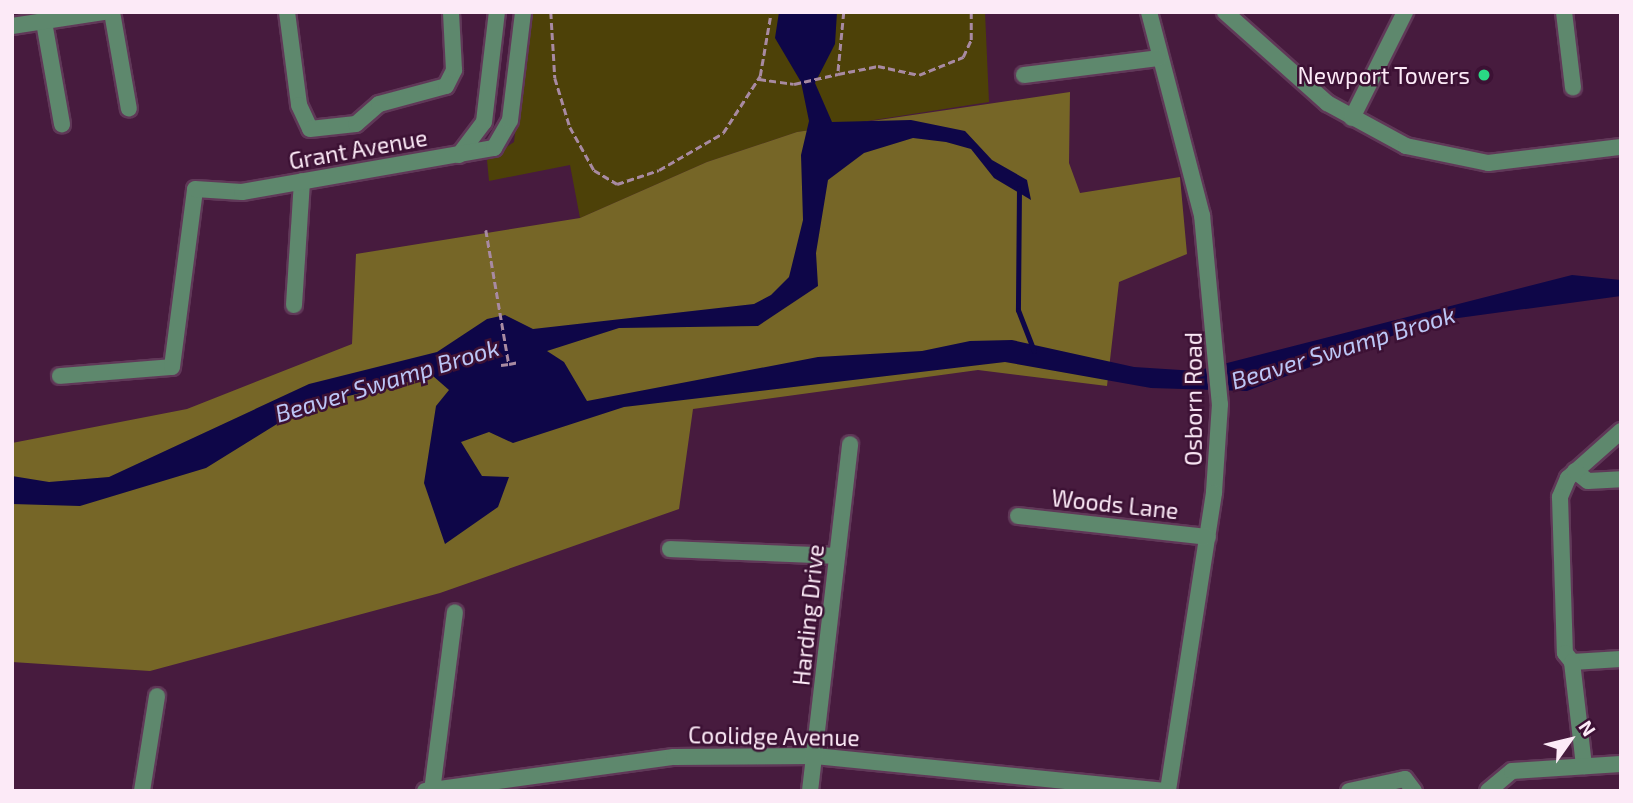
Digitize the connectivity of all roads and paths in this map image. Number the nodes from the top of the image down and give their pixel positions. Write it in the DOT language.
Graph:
graph roads {
  1 [pos="105,12"];
  2 [pos="112,12"];
  3 [pos="287,12"];
  4 [pos="451,12"];
  5 [pos="497,12"];
  6 [pos="523,12"];
  7 [pos="551,12"];
  8 [pos="771,12"];
  9 [pos="844,12"];
  10 [pos="971,12"];
  11 [pos="1143,12"];
  12 [pos="1149,12"];
  13 [pos="1225,12"];
  14 [pos="1405,12"];
  15 [pos="1564,12"];
  16 [pos="44,22"];
  17 [pos="12,26"];
  18 [pos="1150,35"];
  19 [pos="1158,58"];
  20 [pos="838,74"];
  21 [pos="1024,75"];
  22 [pos="759,79"];
  23 [pos="1573,87"];
  24 [pos="129,108"];
  25 [pos="1352,118"];
  26 [pos="62,124"];
  27 [pos="1620,153"];
  28 [pos="458,155"];
  29 [pos="302,181"];
  30 [pos="486,230"];
  31 [pos="294,305"];
  32 [pos="519,362"];
  33 [pos="509,364"];
  34 [pos="501,365"];
  35 [pos="60,376"];
  36 [pos="1621,431"];
  37 [pos="850,444"];
  38 [pos="1575,471"];
  39 [pos="1621,478"];
  40 [pos="1018,516"];
  41 [pos="1208,537"];
  42 [pos="670,549"];
  43 [pos="837,556"];
  44 [pos="455,612"];
  45 [pos="1621,659"];
  46 [pos="1572,662"];
  47 [pos="157,695"];
  48 [pos="815,755"];
  49 [pos="1621,764"];
  50 [pos="1584,766"];
  51 [pos="430,790"];
  52 [pos="142,791"];
  53 [pos="810,791"];
  54 [pos="1166,791"];
  55 [pos="1349,791"];
  56 [pos="1414,791"];
  57 [pos="1488,791"];
  1 -- 16 [label="street"];
  2 -- 24 [label="street"];
  3 -- 4 [label="street"];
  5 -- 28 [label="street"];
  6 -- 28 [label="street, Grant Avenue"];
  7 -- 22 [label="path"];
  8 -- 22 [label="path"];
  9 -- 20 [label="path"];
  10 -- 20 [label="path"];
  11 -- 18 [label="street"];
  12 -- 18 [label="street, Osborn Road"];
  13 -- 25 [label="street"];
  14 -- 25 [label="street"];
  15 -- 23 [label="street"];
  16 -- 17 [label="street"];
  16 -- 26 [label="street"];
  18 -- 19 [label="street, Osborn Road"];
  19 -- 21 [label="street"];
  19 -- 41 [label="street, Osborn Road"];
  20 -- 22 [label="path"];
  25 -- 27 [label="street"];
  28 -- 29 [label="street, Grant Avenue"];
  29 -- 31 [label="street"];
  29 -- 35 [label="street, Grant Avenue"];
  30 -- 33 [label="path"];
  32 -- 33 [label="path"];
  33 -- 34 [label="path"];
  36 -- 38 [label="street"];
  37 -- 43 [label="street, Harding Drive"];
  38 -- 39 [label="street"];
  38 -- 46 [label="street"];
  40 -- 41 [label="street, Woods Lane"];
  41 -- 54 [label="street, Osborn Road"];
  42 -- 43 [label="street"];
  43 -- 48 [label="street, Harding Drive"];
  44 -- 51 [label="street"];
  45 -- 46 [label="street"];
  46 -- 50 [label="street"];
  47 -- 52 [label="street"];
  48 -- 51 [label="street, Coolidge Avenue"];
  48 -- 53 [label="street, Harding Drive"];
  48 -- 54 [label="street, Coolidge Avenue"];
  49 -- 50 [label="street"];
  50 -- 57 [label="street"];
  55 -- 56 [label="street"];
}
